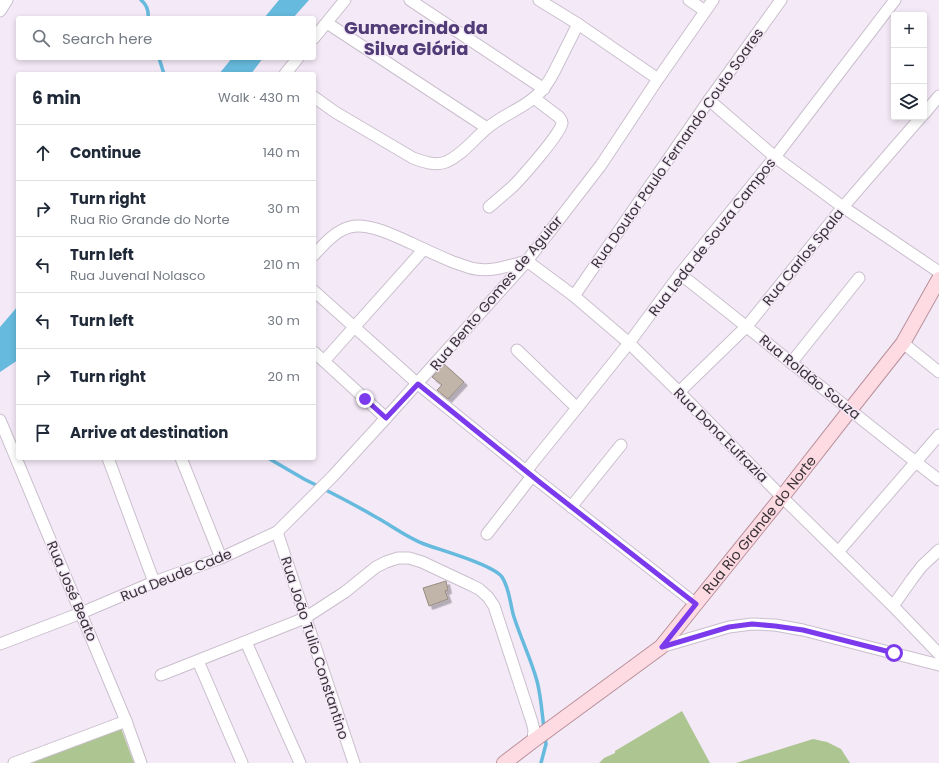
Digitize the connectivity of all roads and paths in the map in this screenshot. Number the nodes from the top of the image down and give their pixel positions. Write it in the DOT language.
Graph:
graph roads {
  1 [pos="7,0"];
  2 [pos="345,0"];
  3 [pos="410,0"];
  4 [pos="539,0"];
  5 [pos="689,0"];
  6 [pos="713,0"];
  7 [pos="781,0"];
  8 [pos="895,0"];
  9 [pos="0,11"];
  10 [pos="705,11"];
  11 [pos="327,23"];
  12 [pos="578,24"];
  13 [pos="316,36"];
  14 [pos="296,60"];
  15 [pos="287,72"];
  16 [pos="658,79"];
  17 [pos="544,89"];
  18 [pos="939,96"];
  19 [pos="316,98"];
  20 [pos="534,98"];
  21 [pos="709,100"];
  22 [pos="927,110"];
  23 [pos="918,120"];
  24 [pos="486,128"];
  25 [pos="775,157"];
  26 [pos="489,207"];
  27 [pos="842,207"];
  28 [pos="424,249"];
  29 [pos="316,253"];
  30 [pos="527,261"];
  31 [pos="939,272"];
  32 [pos="680,274"];
  33 [pos="859,278"];
  34 [pos="939,279"];
  35 [pos="316,293"];
  36 [pos="574,296"];
  37 [pos="747,326"];
  38 [pos="354,327"];
  39 [pos="629,343"];
  40 [pos="903,343"];
  41 [pos="517,350"];
  42 [pos="316,354"];
  43 [pos="324,361"];
  44 [pos="792,363"];
  45 [pos="939,372"];
  46 [pos="418,384"];
  47 [pos="679,392"];
  48 [pos="577,408"];
  49 [pos="850,410"];
  50 [pos="386,418"];
  51 [pos="0,420"];
  52 [pos="939,435"];
  53 [pos="621,445"];
  54 [pos="16,458"];
  55 [pos="17,460"];
  56 [pos="109,460"];
  57 [pos="182,460"];
  58 [pos="916,462"];
  59 [pos="529,473"];
  60 [pos="333,476"];
  61 [pos="939,480"];
  62 [pos="782,497"];
  63 [pos="571,506"];
  64 [pos="277,532"];
  65 [pos="487,534"];
  66 [pos="939,550"];
  67 [pos="838,552"];
  68 [pos="221,558"];
  69 [pos="154,582"];
  70 [pos="696,604"];
  71 [pos="894,606"];
  72 [pos="81,613"];
  73 [pos="304,618"];
  74 [pos="246,642"];
  75 [pos="0,644"];
  76 [pos="662,647"];
  77 [pos="939,654"];
  78 [pos="198,661"];
  79 [pos="939,665"];
  80 [pos="162,675"];
  81 [pos="126,721"];
  82 [pos="533,741"];
  83 [pos="14,763"];
  84 [pos="141,763"];
  85 [pos="242,763"];
  86 [pos="300,763"];
  87 [pos="354,763"];
  88 [pos="504,763"];
  1 -- 9 [label="street"];
  2 -- 11 [label="street"];
  3 -- 17 [label="street"];
  4 -- 12 [label="street"];
  5 -- 10 [label="street"];
  6 -- 10 [label="street, Rua Bento Gomes de Aguiar"];
  7 -- 21 [label="street, Rua Doutor Paulo Fernando Couto Soares"];
  8 -- 25 [label="street, Rua Leda de Souza Campos"];
  10 -- 16 [label="street, Rua Bento Gomes de Aguiar"];
  11 -- 13 [label="street"];
  11 -- 24 [label="street"];
  12 -- 16 [label="street"];
  12 -- 17 [label="street"];
  14 -- 15 [label="street"];
  16 -- 30 [label="street, Rua Bento Gomes de Aguiar"];
  17 -- 20 [label="street"];
  18 -- 22 [label="street"];
  19 -- 24 [label="street"];
  20 -- 24 [label="street"];
  20 -- 26 [label="street"];
  21 -- 25 [label="street"];
  21 -- 36 [label="street, Rua Doutor Paulo Fernando Couto Soares"];
  23 -- 27 [label="street, Rua Carlos Spala"];
  25 -- 27 [label="street"];
  25 -- 32 [label="street, Rua Leda de Souza Campos"];
  27 -- 31 [label="street"];
  27 -- 37 [label="street, Rua Carlos Spala"];
  28 -- 29 [label="street"];
  28 -- 30 [label="street"];
  28 -- 38 [label="street"];
  30 -- 36 [label="street, Rua Dona Eufrazia"];
  30 -- 46 [label="street, Rua Bento Gomes de Aguiar"];
  32 -- 37 [label="street, Rua Roldão Souza"];
  32 -- 39 [label="street, Rua Leda de Souza Campos"];
  33 -- 44 [label="street"];
  34 -- 40 [label="main road, Rua Rio Grande do Norte"];
  35 -- 38 [label="street"];
  36 -- 39 [label="street, Rua Dona Eufrazia"];
  37 -- 44 [label="street, Rua Roldão Souza"];
  37 -- 47 [label="street, Rua Carlos Spala"];
  38 -- 43 [label="street"];
  38 -- 46 [label="street"];
  39 -- 47 [label="street, Rua Dona Eufrazia"];
  39 -- 48 [label="street, Rua Leda de Souza Campos"];
  40 -- 45 [label="street"];
  40 -- 49 [label="main road, Rua Rio Grande do Norte"];
  41 -- 48 [label="street"];
  42 -- 43 [label="street"];
  43 -- 50 [label="street"];
  44 -- 49 [label="street, Rua Roldão Souza"];
  46 -- 50 [label="street, Rua Bento Gomes de Aguiar"];
  46 -- 59 [label="street"];
  47 -- 62 [label="street, Rua Dona Eufrazia"];
  48 -- 59 [label="street, Rua Leda de Souza Campos"];
  49 -- 58 [label="street, Rua Roldão Souza"];
  49 -- 62 [label="main road, Rua Rio Grande do Norte"];
  50 -- 60 [label="street, Rua Bento Gomes de Aguiar"];
  51 -- 54 [label="street, Rua José Beato"];
  52 -- 58 [label="street"];
  53 -- 63 [label="street"];
  55 -- 72 [label="street, Rua José Beato"];
  56 -- 69 [label="street"];
  57 -- 68 [label="street"];
  58 -- 61 [label="street, Rua Roldão Souza"];
  58 -- 67 [label="street"];
  59 -- 63 [label="street"];
  59 -- 65 [label="street, Rua Leda de Souza Campos"];
  60 -- 64 [label="street, Rua Deude Cade"];
  62 -- 67 [label="street, Rua Dona Eufrazia"];
  62 -- 70 [label="main road, Rua Rio Grande do Norte"];
  63 -- 70 [label="street"];
  64 -- 68 [label="street, Rua Deude Cade"];
  64 -- 73 [label="street, Rua João Tulio Constantino"];
  66 -- 71 [label="street"];
  67 -- 71 [label="street, Rua Dona Eufrazia"];
  68 -- 69 [label="street, Rua Deude Cade"];
  69 -- 72 [label="street, Rua Deude Cade"];
  70 -- 76 [label="main road, Rua Rio Grande do Norte"];
  71 -- 77 [label="street, Rua Dona Eufrazia"];
  72 -- 75 [label="street, Rua Deude Cade"];
  72 -- 81 [label="street, Rua José Beato"];
  73 -- 74 [label="street"];
  73 -- 82 [label="street"];
  73 -- 87 [label="street, Rua João Tulio Constantino"];
  74 -- 78 [label="street"];
  74 -- 86 [label="street"];
  76 -- 79 [label="street"];
  76 -- 82 [label="main road, Rua Rio Grande do Norte"];
  78 -- 80 [label="street"];
  78 -- 85 [label="street"];
  81 -- 83 [label="street"];
  81 -- 84 [label="street, Rua José Beato"];
  82 -- 88 [label="main road, Rua Rio Grande do Norte"];
}
